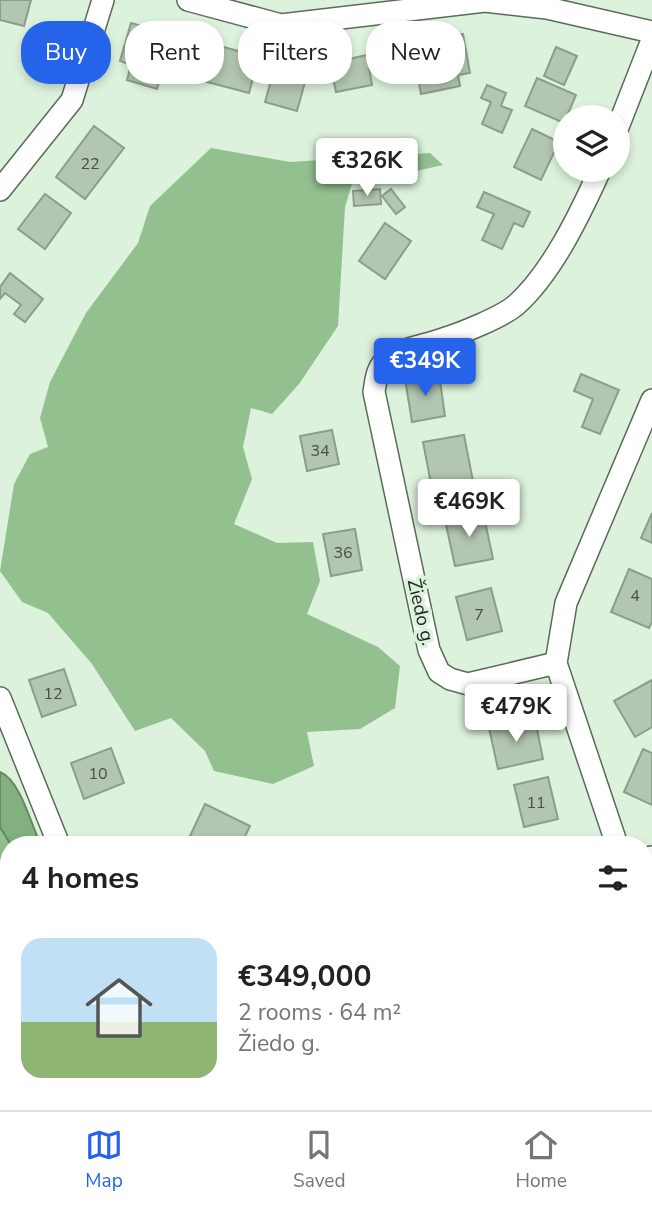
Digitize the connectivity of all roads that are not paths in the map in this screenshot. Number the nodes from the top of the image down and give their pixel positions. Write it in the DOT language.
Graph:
graph roads {
  1 [pos="103,0"];
  2 [pos="188,0"];
  3 [pos="652,32"];
  4 [pos="652,40"];
  5 [pos="627,105"];
  6 [pos="595,182"];
  7 [pos="0,190"];
  8 [pos="652,400"];
  9 [pos="556,663"];
  10 [pos="0,698"];
  11 [pos="55,836"];
  12 [pos="614,836"];
  1 -- 7 [label="street"];
  2 -- 3 [label="street"];
  4 -- 5 [label="street"];
  6 -- 9 [label="street, Žiedo g."];
  8 -- 9 [label="street"];
  9 -- 12 [label="street"];
  10 -- 11 [label="street"];
}
